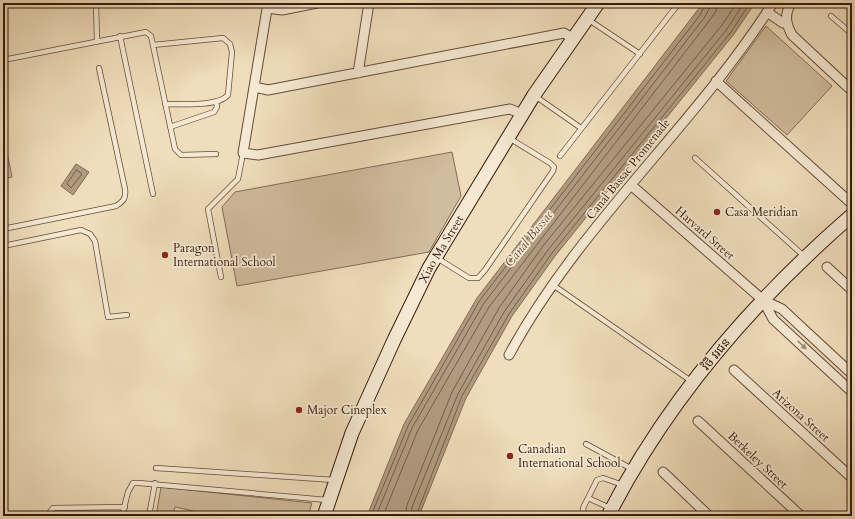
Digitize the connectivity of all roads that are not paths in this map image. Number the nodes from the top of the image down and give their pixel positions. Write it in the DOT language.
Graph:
graph roads {
  1 [pos="96,3"];
  2 [pos="317,3"];
  3 [pos="369,3"];
  4 [pos="598,3"];
  5 [pos="679,3"];
  6 [pos="772,3"];
  7 [pos="791,3"];
  8 [pos="267,6"];
  9 [pos="767,12"];
  10 [pos="831,16"];
  11 [pos="588,19"];
  12 [pos="786,23"];
  13 [pos="852,34"];
  14 [pos="120,36"];
  15 [pos="574,39"];
  16 [pos="97,41"];
  17 [pos="153,45"];
  18 [pos="640,54"];
  19 [pos="3,60"];
  20 [pos="99,68"];
  21 [pos="358,73"];
  22 [pos="716,81"];
  23 [pos="254,87"];
  24 [pos="852,91"];
  25 [pos="534,95"];
  26 [pos="216,101"];
  27 [pos="165,104"];
  28 [pos="522,114"];
  29 [pos="170,127"];
  30 [pos="581,128"];
  31 [pos="508,137"];
  32 [pos="243,153"];
  33 [pos="216,154"];
  34 [pos="560,156"];
  35 [pos="695,158"];
  36 [pos="631,185"];
  37 [pos="154,194"];
  38 [pos="852,204"];
  39 [pos="852,215"];
  40 [pos="3,229"];
  41 [pos="3,246"];
  42 [pos="435,258"];
  43 [pos="805,258"];
  44 [pos="827,267"];
  45 [pos="221,277"];
  46 [pos="552,285"];
  47 [pos="852,290"];
  48 [pos="763,300"];
  49 [pos="127,315"];
  50 [pos="509,355"];
  51 [pos="734,370"];
  52 [pos="850,373"];
  53 [pos="840,381"];
  54 [pos="693,382"];
  55 [pos="852,392"];
  56 [pos="698,421"];
  57 [pos="586,444"];
  58 [pos="156,468"];
  59 [pos="633,470"];
  60 [pos="663,472"];
  61 [pos="852,478"];
  62 [pos="335,480"];
  63 [pos="155,483"];
  64 [pos="625,485"];
  65 [pos="588,498"];
  66 [pos="328,500"];
  67 [pos="124,507"];
  68 [pos="610,513"];
  69 [pos="49,516"];
  70 [pos="122,516"];
  71 [pos="149,516"];
  72 [pos="324,516"];
  73 [pos="590,516"];
  74 [pos="709,516"];
  75 [pos="801,516"];
  1 -- 16 [label="lane"];
  2 -- 8 [label="street"];
  3 -- 21 [label="street"];
  4 -- 11 [label="street, Xiao Ma Street"];
  5 -- 18 [label="lane"];
  6 -- 9 [label="street, Canal Bassac Promenade"];
  7 -- 12 [label="street"];
  8 -- 23 [label="street"];
  9 -- 12 [label="street"];
  9 -- 22 [label="street, Canal Bassac Promenade"];
  10 -- 13 [label="lane"];
  11 -- 15 [label="street, Xiao Ma Street"];
  11 -- 18 [label="lane"];
  12 -- 24 [label="street"];
  14 -- 16 [label="lane"];
  14 -- 17 [label="lane"];
  14 -- 37 [label="lane"];
  15 -- 21 [label="street"];
  15 -- 25 [label="street, Xiao Ma Street"];
  16 -- 19 [label="lane"];
  17 -- 26 [label="lane"];
  17 -- 27 [label="lane"];
  18 -- 30 [label="lane"];
  20 -- 40 [label="lane"];
  21 -- 23 [label="street"];
  22 -- 36 [label="street, Canal Bassac Promenade"];
  22 -- 38 [label="street"];
  23 -- 32 [label="street"];
  25 -- 28 [label="street, Xiao Ma Street"];
  25 -- 30 [label="lane"];
  26 -- 27 [label="lane"];
  26 -- 29 [label="lane"];
  27 -- 29 [label="lane"];
  28 -- 31 [label="street, Xiao Ma Street"];
  28 -- 32 [label="street"];
  29 -- 33 [label="lane"];
  30 -- 34 [label="lane"];
  31 -- 42 [label="street, Xiao Ma Street"];
  31 -- 42 [label="lane"];
  32 -- 45 [label="lane"];
  35 -- 43 [label="lane"];
  36 -- 46 [label="street, Canal Bassac Promenade"];
  36 -- 48 [label="street, Harvard Street"];
  39 -- 43 [label="street, វិថី វរជន"];
  41 -- 49 [label="lane"];
  42 -- 62 [label="street, Xiao Ma Street"];
  43 -- 48 [label="street, វិថី វរជន"];
  44 -- 47 [label="street"];
  46 -- 50 [label="street, Canal Bassac Promenade"];
  46 -- 54 [label="lane"];
  48 -- 52 [label="street, Harvard Street"];
  48 -- 53 [label="street, Harvard Street, one-way"];
  48 -- 54 [label="street, វិថី វរជន"];
  51 -- 61 [label="street, Arizona Street"];
  52 -- 53 [label="street"];
  53 -- 55 [label="street, Harvard Street"];
  54 -- 59 [label="street, វិថី វរជន"];
  56 -- 75 [label="street, Berkeley Street"];
  57 -- 59 [label="lane"];
  58 -- 62 [label="lane"];
  59 -- 64 [label="street, វិថី វរជន"];
  60 -- 74 [label="street"];
  62 -- 66 [label="street, Xiao Ma Street"];
  63 -- 66 [label="lane"];
  63 -- 67 [label="lane"];
  63 -- 71 [label="lane"];
  64 -- 65 [label="lane"];
  64 -- 68 [label="street, វិថី វរជន"];
  65 -- 68 [label="lane"];
  65 -- 73 [label="lane"];
  66 -- 72 [label="street, Xiao Ma Street"];
  67 -- 69 [label="lane"];
  67 -- 70 [label="lane"];
}
